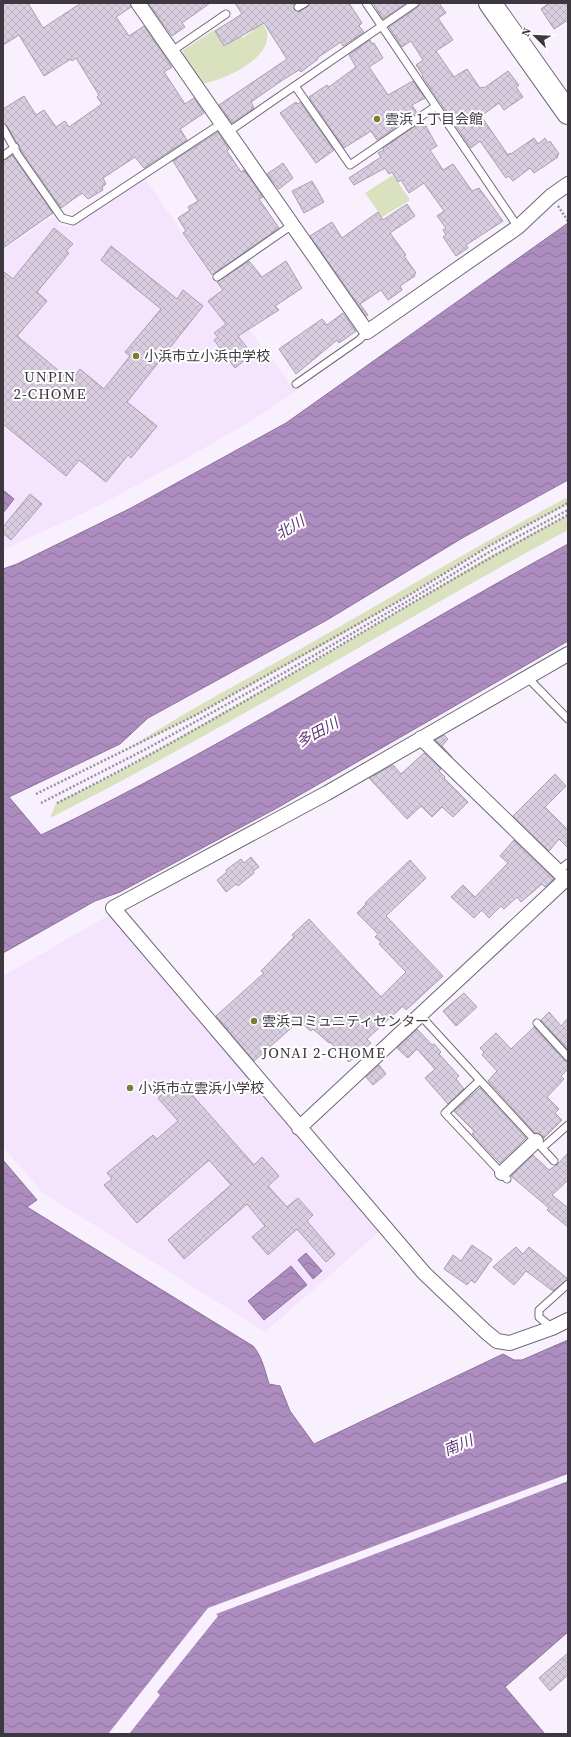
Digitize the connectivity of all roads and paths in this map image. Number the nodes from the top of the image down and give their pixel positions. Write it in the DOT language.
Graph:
graph roads {
  1 [pos="138,3"];
  2 [pos="366,3"];
  3 [pos="414,3"];
  4 [pos="490,3"];
  5 [pos="226,14"];
  6 [pos="381,26"];
  7 [pos="172,51"];
  8 [pos="295,86"];
  9 [pos="436,106"];
  10 [pos="568,113"];
  11 [pos="225,127"];
  12 [pos="3,128"];
  13 [pos="15,147"];
  14 [pos="3,156"];
  15 [pos="568,184"];
  16 [pos="292,225"];
  17 [pos="518,227"];
  18 [pos="217,277"];
  19 [pos="366,332"];
  20 [pos="296,384"];
  21 [pos="568,503"];
  22 [pos="568,510"];
  23 [pos="568,516"];
  24 [pos="568,654"];
  25 [pos="527,677"];
  26 [pos="568,719"];
  27 [pos="421,738"];
  28 [pos="36,794"];
  29 [pos="41,803"];
  30 [pos="57,804"];
  31 [pos="565,874"];
  32 [pos="420,1015"];
  33 [pos="537,1023"];
  34 [pos="568,1057"];
  35 [pos="479,1081"];
  36 [pos="568,1125"];
  37 [pos="299,1128"];
  38 [pos="539,1145"];
  39 [pos="554,1161"];
  40 [pos="504,1176"];
  41 [pos="568,1284"];
  42 [pos="568,1320"];
  43 [pos="552,1328"];
  1 -- 7 [label="street"];
  2 -- 6 [label="lane"];
  3 -- 6 [label="lane"];
  4 -- 10 [label="highway"];
  5 -- 7 [label="lane"];
  6 -- 8 [label="lane"];
  6 -- 9 [label="lane"];
  7 -- 11 [label="street"];
  8 -- 9 [label="lane"];
  8 -- 11 [label="lane"];
  9 -- 17 [label="lane"];
  11 -- 13 [label="lane"];
  11 -- 16 [label="street"];
  12 -- 13 [label="lane"];
  13 -- 14 [label="lane"];
  15 -- 17 [label="street"];
  16 -- 18 [label="lane"];
  16 -- 19 [label="street"];
  17 -- 19 [label="street"];
  19 -- 20 [label="lane"];
  21 -- 28 [label="path"];
  22 -- 29 [label="path"];
  23 -- 30 [label="path"];
  24 -- 25 [label="street"];
  25 -- 26 [label="lane"];
  25 -- 27 [label="street"];
  27 -- 31 [label="street"];
  27 -- 37 [label="street"];
  31 -- 32 [label="street"];
  32 -- 35 [label="lane"];
  32 -- 37 [label="street"];
  33 -- 34 [label="lane"];
  35 -- 38 [label="lane"];
  35 -- 40 [label="lane"];
  36 -- 38 [label="lane"];
  37 -- 43 [label="street"];
  38 -- 39 [label="lane"];
  38 -- 40 [label="street"];
  41 -- 43 [label="lane"];
  42 -- 43 [label="street"];
}
